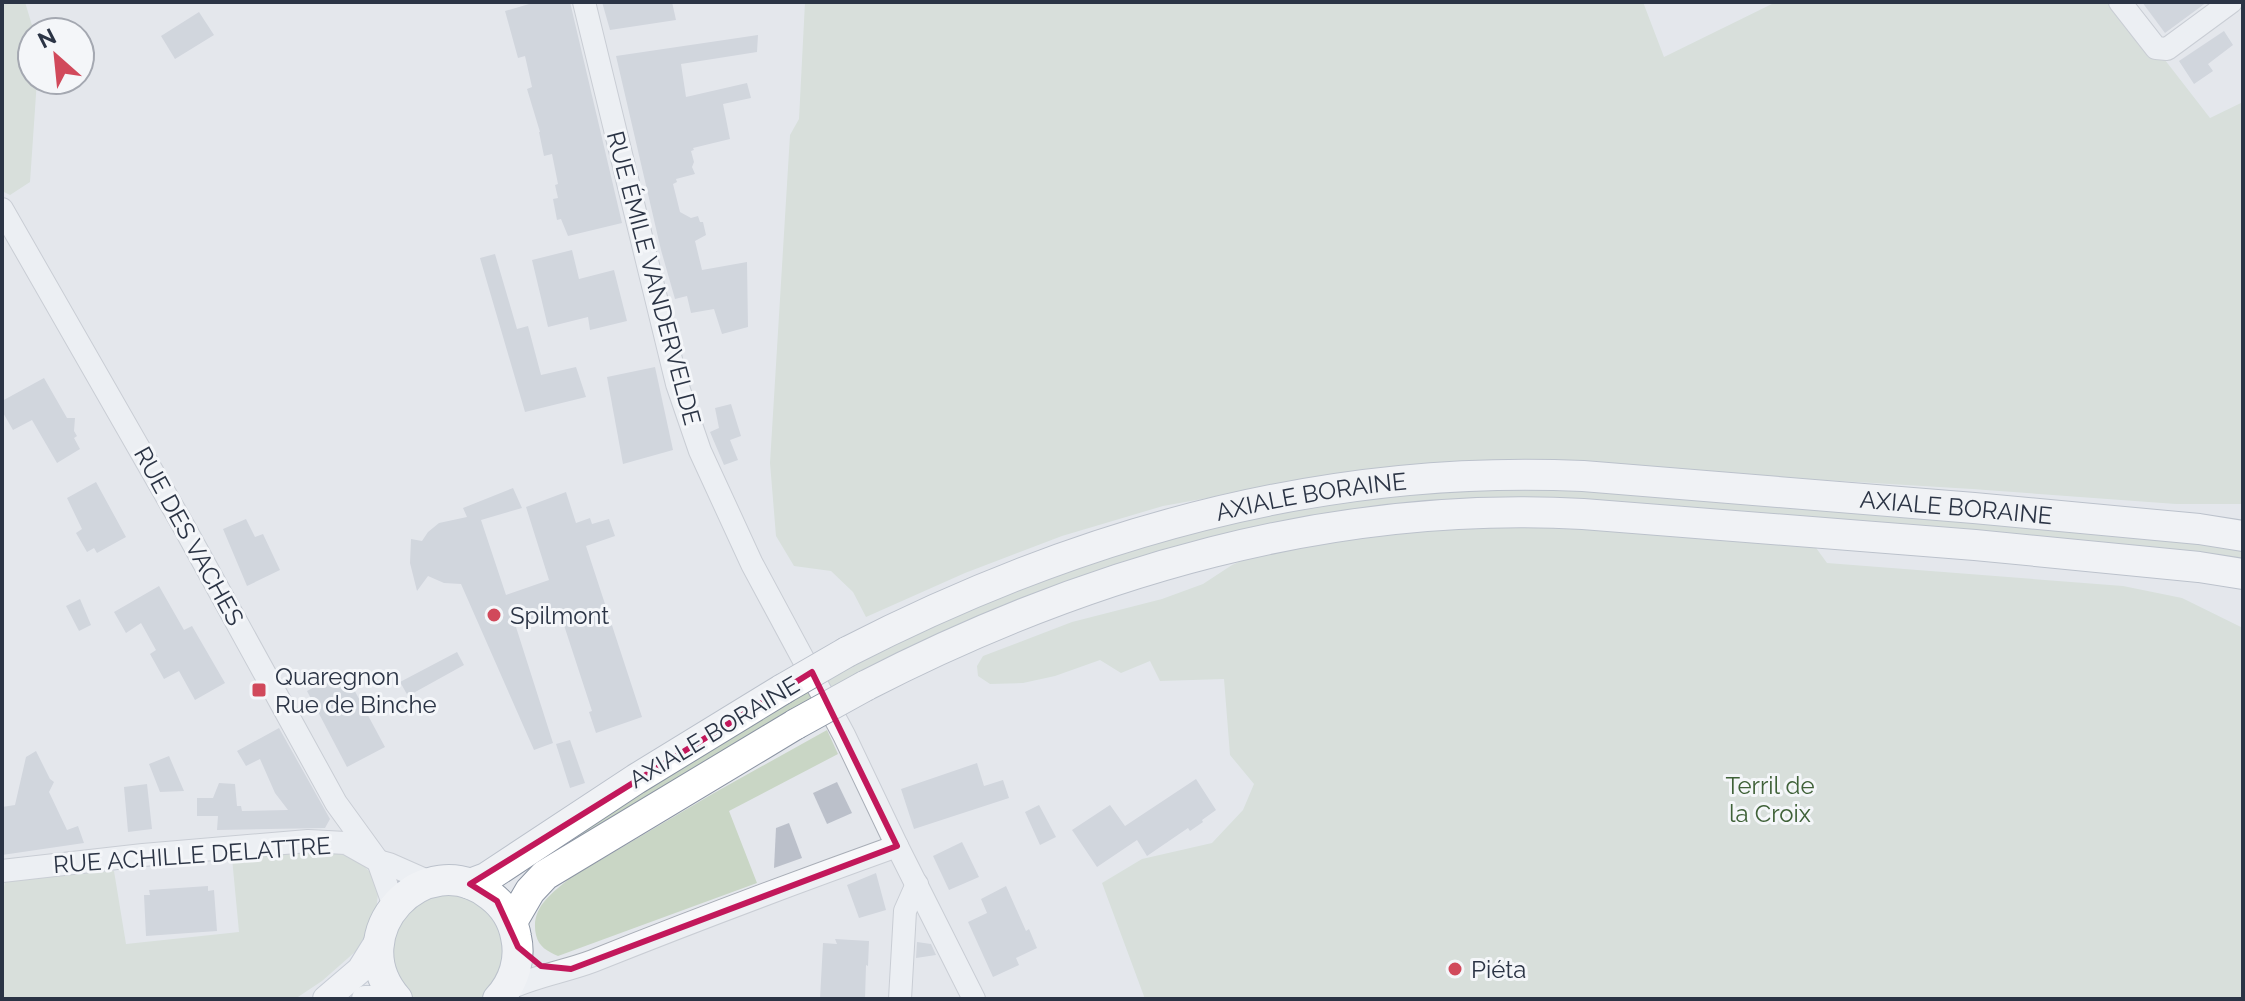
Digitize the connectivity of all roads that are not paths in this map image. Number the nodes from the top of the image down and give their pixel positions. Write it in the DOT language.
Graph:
graph roads {
  1 [pos="584,2"];
  2 [pos="2120,2"];
  3 [pos="2231,2"];
  4 [pos="2,209"];
  5 [pos="2243,536"];
  6 [pos="2243,574"];
  7 [pos="897,846"];
  8 [pos="378,861"];
  9 [pos="2,871"];
  10 [pos="432,883"];
  11 [pos="470,884"];
  12 [pos="917,884"];
  13 [pos="394,906"];
  14 [pos="515,935"];
  15 [pos="378,941"];
  16 [pos="554,972"];
  17 [pos="502,994"];
  18 [pos="326,999"];
  19 [pos="365,999"];
  20 [pos="378,999"];
  21 [pos="397,999"];
  22 [pos="900,999"];
  23 [pos="974,999"];
  1 -- 7 [label="street, RUE ÉMILE VANDERVELDE"];
  2 -- 3 [label="street"];
  4 -- 8 [label="street, RUE DES VACHES"];
  5 -- 11 [label="highway, AXIALE BORAINE, bridge"];
  6 -- 14 [label="highway, AXIALE BORAINE, bridge"];
  7 -- 12 [label="street, RUE ÉMILE VANDERVELDE"];
  7 -- 16 [label="street"];
  8 -- 9 [label="street, RUE ACHILLE DELATTRE"];
  8 -- 10 [label="street"];
  8 -- 13 [label="street, RUE DES VACHES"];
  10 -- 11 [label="highway, AXIALE BORAINE"];
  10 -- 13 [label="highway"];
  11 -- 14 [label="highway"];
  12 -- 22 [label="street"];
  12 -- 23 [label="street, RUE ÉMILE VANDERVELDE"];
  13 -- 15 [label="highway"];
  14 -- 16 [label="street"];
  14 -- 17 [label="highway, AXIALE BORAINE"];
  15 -- 18 [label="main road"];
  15 -- 21 [label="highway"];
  16 -- 17 [label="street"];
  19 -- 20 [label="main road"];
}
